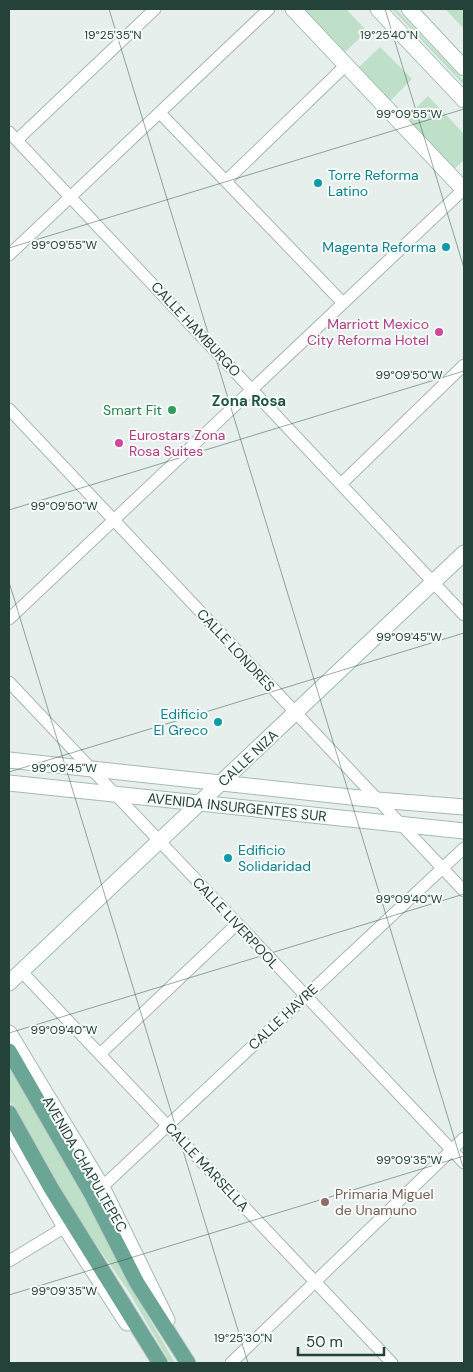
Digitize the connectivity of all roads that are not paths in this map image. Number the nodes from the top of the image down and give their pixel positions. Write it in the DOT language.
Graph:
graph roads {
  1 [pos="155,9"];
  2 [pos="269,9"];
  3 [pos="293,9"];
  4 [pos="378,9"];
  5 [pos="409,9"];
  6 [pos="346,65"];
  7 [pos="464,68"];
  8 [pos="464,100"];
  9 [pos="160,112"];
  10 [pos="13,136"];
  11 [pos="226,181"];
  12 [pos="464,190"];
  13 [pos="70,197"];
  14 [pos="9,255"];
  15 [pos="344,303"];
  16 [pos="462,373"];
  17 [pos="252,388"];
  18 [pos="9,410"];
  19 [pos="341,484"];
  20 [pos="113,520"];
  21 [pos="464,553"];
  22 [pos="433,582"];
  23 [pos="464,615"];
  24 [pos="9,619"];
  25 [pos="9,682"];
  26 [pos="296,713"];
  27 [pos="9,760"];
  28 [pos="91,769"];
  29 [pos="222,782"];
  30 [pos="9,783"];
  31 [pos="113,794"];
  32 [pos="378,800"];
  33 [pos="201,803"];
  34 [pos="464,807"];
  35 [pos="400,823"];
  36 [pos="464,831"];
  37 [pos="159,841"];
  38 [pos="464,848"];
  39 [pos="442,868"];
  40 [pos="464,891"];
  41 [pos="237,924"];
  42 [pos="21,971"];
  43 [pos="9,983"];
  44 [pos="306,996"];
  45 [pos="9,1033"];
  46 [pos="9,1051"];
  47 [pos="100,1054"];
  48 [pos="9,1113"];
  49 [pos="167,1125"];
  50 [pos="9,1130"];
  51 [pos="464,1138"];
  52 [pos="452,1150"];
  53 [pos="464,1163"];
  54 [pos="102,1187"];
  55 [pos="65,1227"];
  56 [pos="9,1261"];
  57 [pos="315,1282"];
  58 [pos="185,1358"];
  59 [pos="159,1363"];
  60 [pos="231,1363"];
  61 [pos="392,1363"];
  1 -- 10 [label="street"];
  2 -- 9 [label="street"];
  3 -- 6 [label="main road"];
  4 -- 8 [label="main road"];
  5 -- 7 [label="main road"];
  6 -- 11 [label="street"];
  6 -- 12 [label="main road"];
  9 -- 11 [label="street"];
  9 -- 13 [label="street"];
  10 -- 13 [label="street, CALLE HAMBURGO"];
  11 -- 15 [label="street"];
  12 -- 15 [label="street"];
  13 -- 14 [label="street"];
  13 -- 17 [label="street, CALLE HAMBURGO"];
  15 -- 17 [label="street"];
  16 -- 19 [label="street"];
  17 -- 19 [label="street, CALLE HAMBURGO"];
  17 -- 20 [label="street"];
  18 -- 20 [label="street, CALLE LONDRES"];
  19 -- 22 [label="street, CALLE HAMBURGO"];
  20 -- 24 [label="street"];
  20 -- 26 [label="street, CALLE LONDRES"];
  21 -- 22 [label="main road, CALLE NIZA"];
  22 -- 23 [label="street, CALLE HAMBURGO"];
  22 -- 26 [label="main road, CALLE NIZA"];
  25 -- 28 [label="street, CALLE LIVERPOOL"];
  26 -- 29 [label="main road, CALLE NIZA"];
  26 -- 32 [label="street, CALLE LONDRES"];
  27 -- 28 [label="main road, AVENIDA INSURGENTES SUR"];
  28 -- 29 [label="main road, AVENIDA INSURGENTES SUR"];
  28 -- 31 [label="street, CALLE LIVERPOOL"];
  29 -- 32 [label="main road, AVENIDA INSURGENTES SUR"];
  29 -- 33 [label="main road, CALLE NIZA"];
  30 -- 31 [label="main road, AVENIDA INSURGENTES SUR"];
  31 -- 33 [label="main road, AVENIDA INSURGENTES SUR"];
  31 -- 37 [label="street, CALLE LIVERPOOL"];
  32 -- 34 [label="main road, AVENIDA INSURGENTES SUR"];
  32 -- 35 [label="street, CALLE LONDRES"];
  33 -- 35 [label="main road, AVENIDA INSURGENTES SUR"];
  33 -- 37 [label="main road, CALLE NIZA"];
  35 -- 36 [label="main road, AVENIDA INSURGENTES SUR"];
  35 -- 39 [label="street, CALLE LONDRES"];
  37 -- 41 [label="street, CALLE LIVERPOOL"];
  37 -- 42 [label="main road, CALLE NIZA"];
  38 -- 39 [label="street, CALLE HAVRE"];
  39 -- 40 [label="street, CALLE LONDRES"];
  39 -- 44 [label="street, CALLE HAVRE"];
  41 -- 44 [label="street, CALLE LIVERPOOL"];
  41 -- 47 [label="street"];
  42 -- 43 [label="main road, CALLE NIZA"];
  42 -- 47 [label="street, CALLE MARSELLA"];
  44 -- 49 [label="street, CALLE HAVRE"];
  44 -- 52 [label="street, CALLE LIVERPOOL"];
  45 -- 54 [label="main road, AVENIDA CHAPULTEPEC"];
  46 -- 58 [label="main road, AVENIDA CHAPULTEPEC"];
  47 -- 49 [label="street, CALLE MARSELLA"];
  48 -- 59 [label="main road"];
  49 -- 54 [label="street, CALLE HAVRE"];
  49 -- 57 [label="street, CALLE MARSELLA"];
  50 -- 55 [label="main road"];
  51 -- 52 [label="street"];
  52 -- 53 [label="street, CALLE LIVERPOOL"];
  52 -- 57 [label="street"];
  54 -- 58 [label="main road, AVENIDA CHAPULTEPEC"];
  55 -- 56 [label="street"];
  55 -- 59 [label="main road"];
  57 -- 60 [label="street"];
  57 -- 61 [label="street, CALLE MARSELLA"];
}
